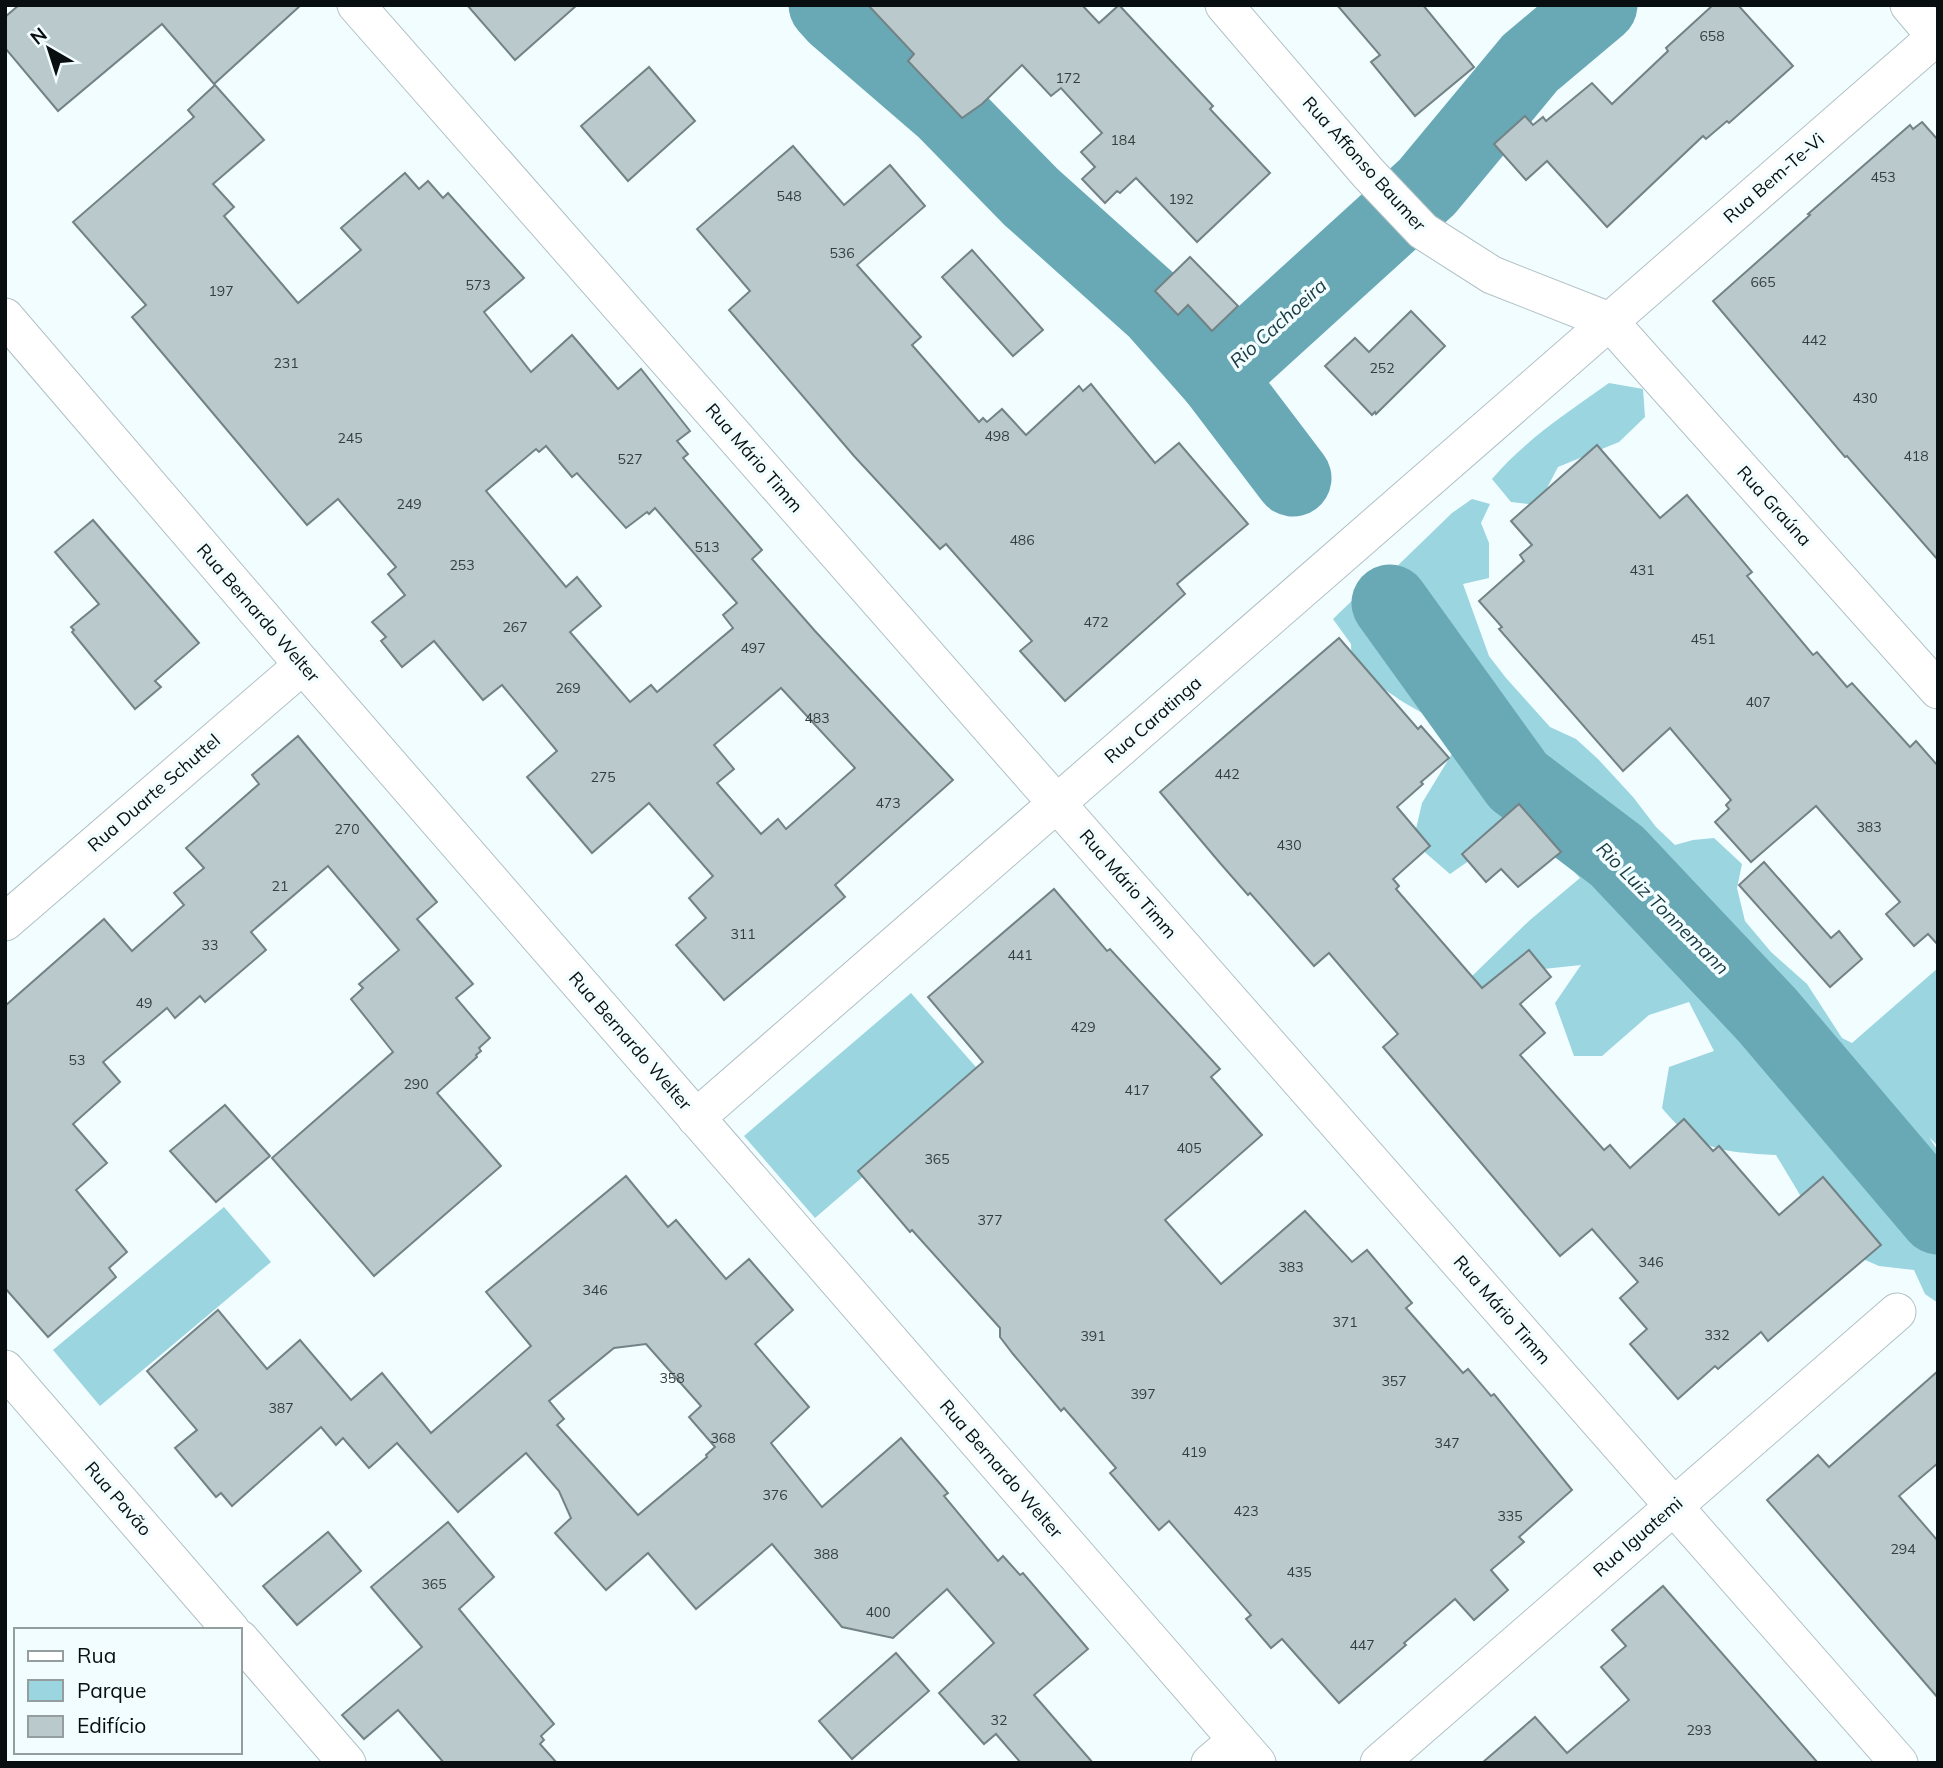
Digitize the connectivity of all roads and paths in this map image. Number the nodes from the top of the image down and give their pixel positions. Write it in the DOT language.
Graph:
graph roads {
  1 [pos="356,5"];
  2 [pos="1224,5"];
  3 [pos="1909,5"];
  4 [pos="1937,37"];
  5 [pos="5,317"];
  6 [pos="1609,321"];
  7 [pos="303,665"];
  8 [pos="1938,690"];
  9 [pos="1058,803"];
  10 [pos="5,922"];
  11 [pos="696,1118"];
  12 [pos="1897,1312"];
  13 [pos="5,1369"];
  14 [pos="1674,1506"];
  15 [pos="229,1628"];
  16 [pos="242,1641"];
  17 [pos="1235,1755"];
  18 [pos="347,1763"];
  19 [pos="1379,1763"];
  20 [pos="1899,1763"];
  1 -- 9 [label="street, Rua Mário Timm"];
  2 -- 6 [label="street, Rua Affonso Baumer"];
  3 -- 4 [label="street"];
  4 -- 6 [label="street, Rua Bem-Te-Vi"];
  5 -- 7 [label="street, Rua Bernardo Welter"];
  6 -- 8 [label="street, Rua Graúna"];
  6 -- 9 [label="street, Rua Caratinga"];
  7 -- 10 [label="street, Rua Duarte Schuttel"];
  7 -- 11 [label="street, Rua Bernardo Welter"];
  9 -- 11 [label="street, Rua Caratinga"];
  9 -- 14 [label="street, Rua Mário Timm"];
  11 -- 17 [label="street, Rua Bernardo Welter"];
  12 -- 14 [label="street, Rua Iguatemi"];
  13 -- 15 [label="street, Rua Pavão"];
  14 -- 19 [label="street, Rua Iguatemi"];
  14 -- 20 [label="street, Rua Mário Timm"];
  16 -- 18 [label="street"];
}
